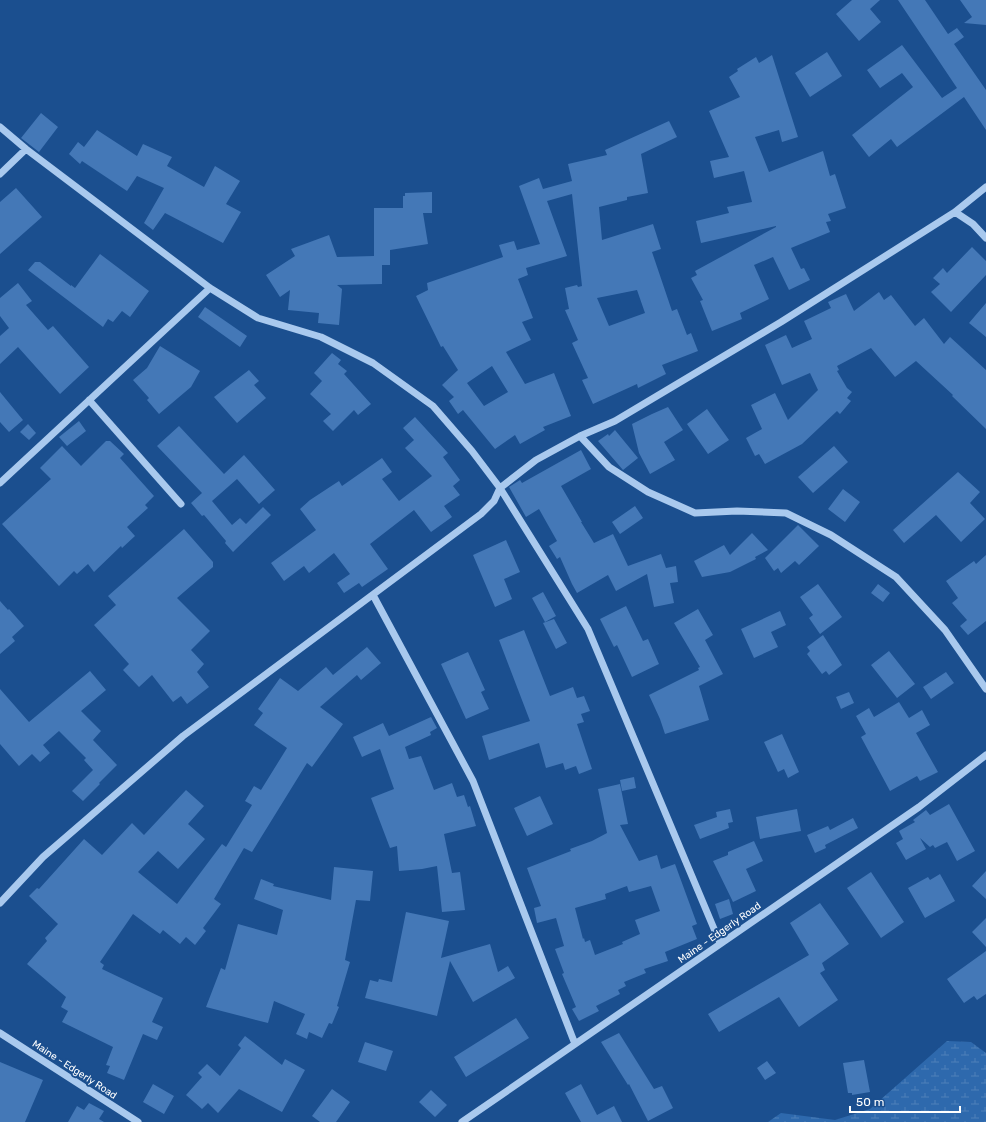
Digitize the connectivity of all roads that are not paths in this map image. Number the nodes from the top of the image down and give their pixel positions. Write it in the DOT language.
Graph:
graph roads {
  1 [pos="0,127"];
  2 [pos="26,149"];
  3 [pos="0,174"];
  4 [pos="986,187"];
  5 [pos="955,212"];
  6 [pos="986,238"];
  7 [pos="210,288"];
  8 [pos="89,400"];
  9 [pos="580,436"];
  10 [pos="0,483"];
  11 [pos="500,488"];
  12 [pos="181,504"];
  13 [pos="373,595"];
  14 [pos="986,689"];
  15 [pos="986,756"];
  16 [pos="0,903"];
  17 [pos="720,944"];
  18 [pos="0,1033"];
  19 [pos="575,1044"];
  20 [pos="138,1122"];
  21 [pos="462,1122"];
  1 -- 2 [label="street"];
  2 -- 3 [label="street"];
  2 -- 7 [label="street"];
  4 -- 5 [label="street"];
  5 -- 6 [label="street"];
  5 -- 9 [label="street"];
  7 -- 8 [label="street"];
  7 -- 11 [label="street"];
  8 -- 10 [label="street"];
  8 -- 12 [label="street"];
  9 -- 11 [label="street"];
  9 -- 14 [label="street"];
  11 -- 13 [label="street"];
  11 -- 17 [label="street"];
  13 -- 16 [label="street"];
  13 -- 19 [label="street"];
  15 -- 17 [label="street, Maine - Edgerly Road"];
  17 -- 19 [label="street, Maine - Edgerly Road"];
  18 -- 20 [label="street, Maine - Edgerly Road"];
  19 -- 21 [label="street, Maine - Edgerly Road"];
}
